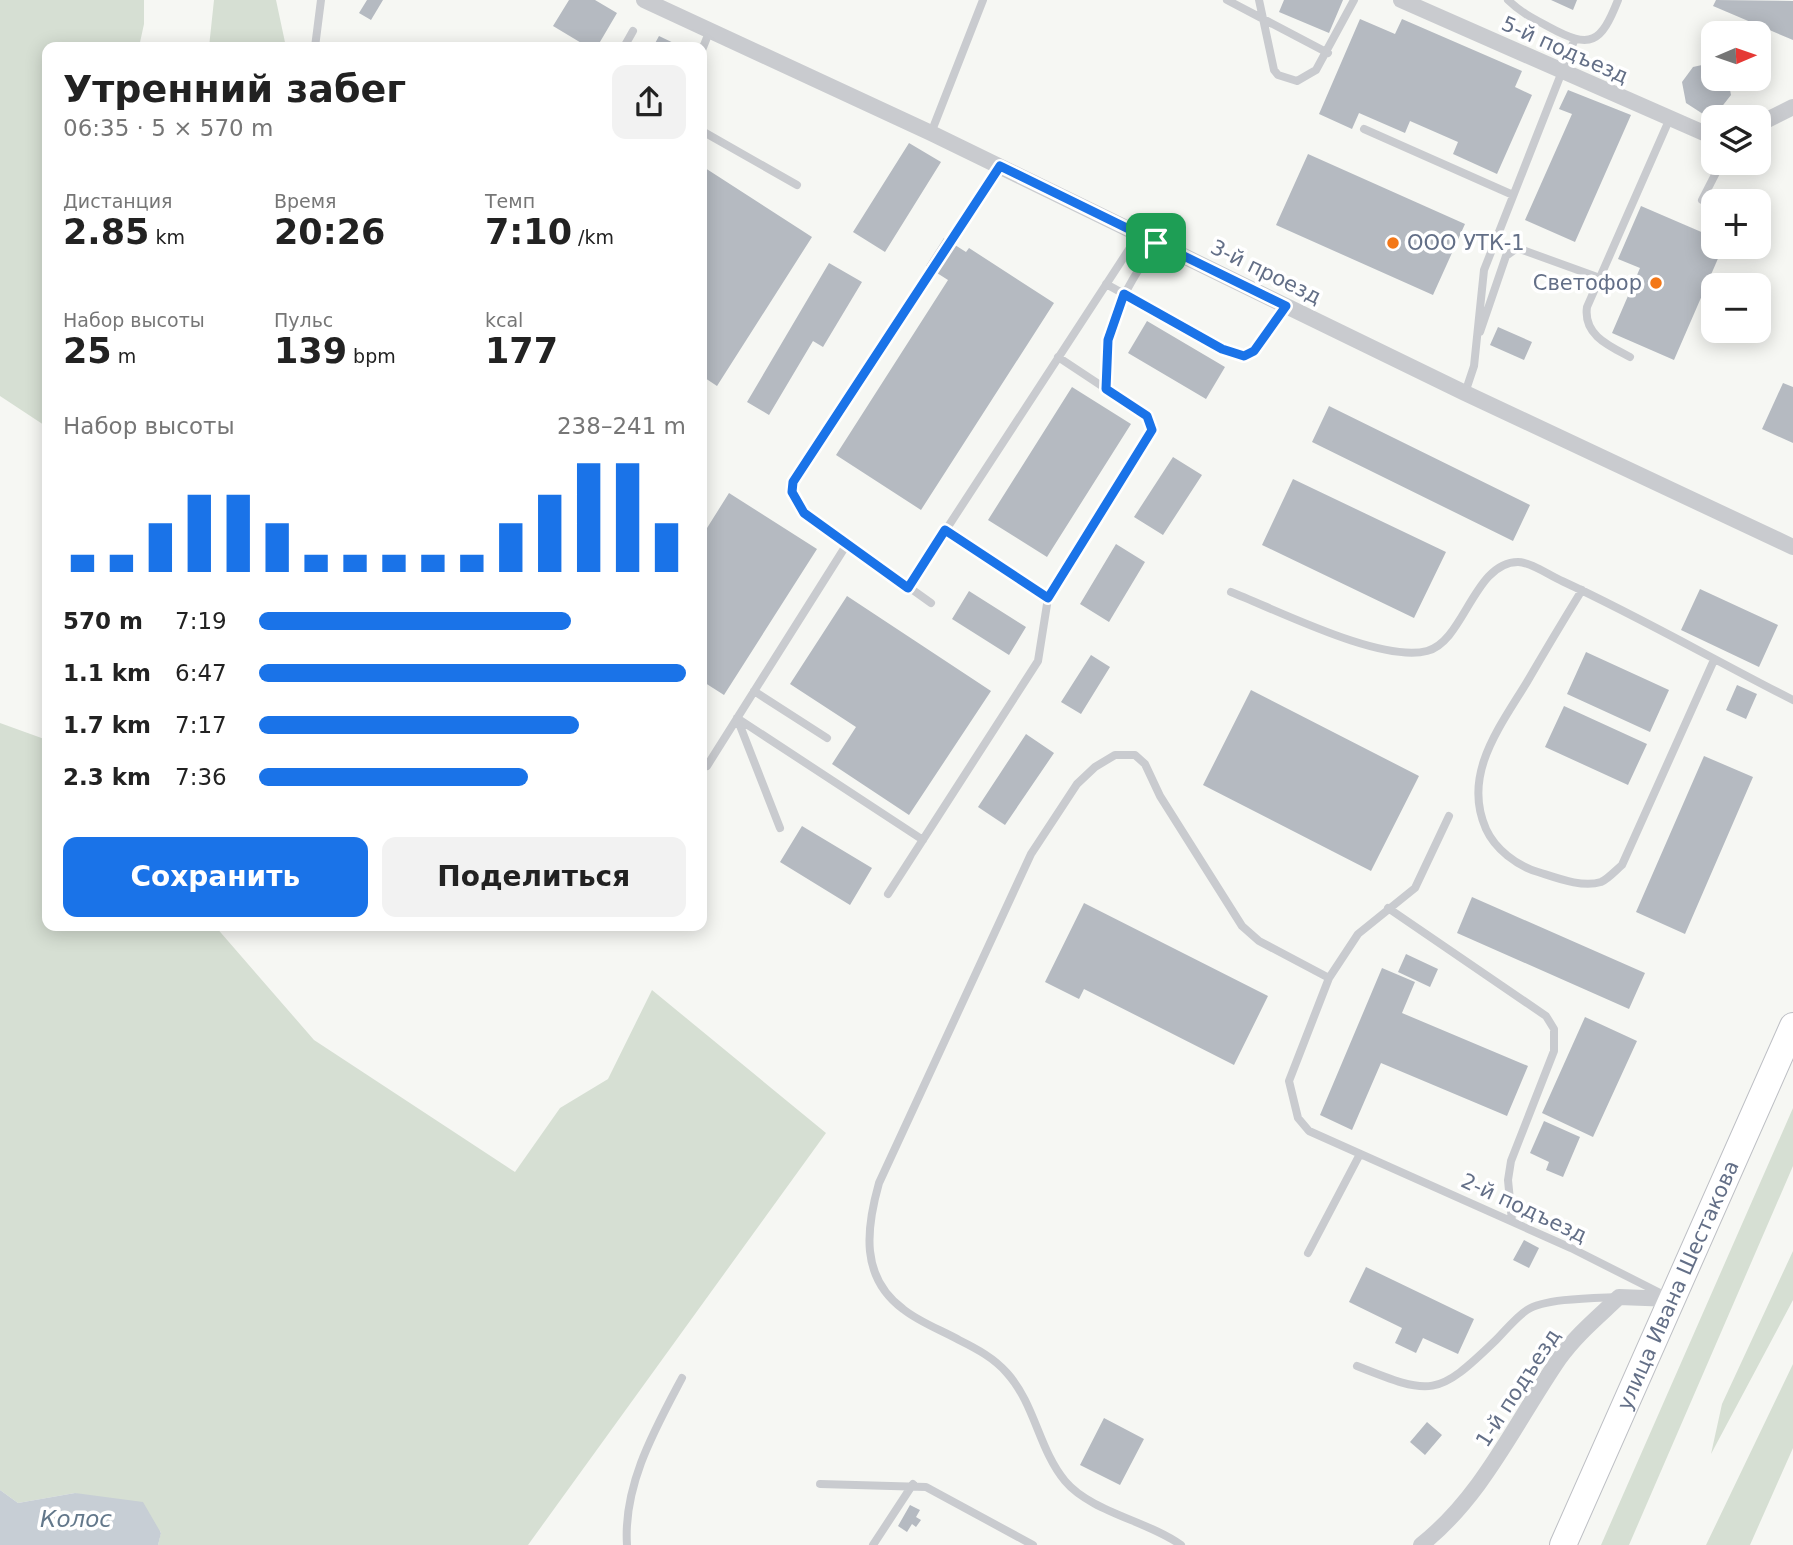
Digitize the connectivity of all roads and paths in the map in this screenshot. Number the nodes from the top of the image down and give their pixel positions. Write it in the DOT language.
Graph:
graph roads {
  1 [pos="321,0"];
  2 [pos="644,0"];
  3 [pos="983,0"];
  4 [pos="1227,0"];
  5 [pos="1259,0"];
  6 [pos="1354,0"];
  7 [pos="1401,0"];
  8 [pos="1508,0"];
  9 [pos="1618,0"];
  10 [pos="1262,19"];
  11 [pos="709,30"];
  12 [pos="633,31"];
  13 [pos="1574,41"];
  14 [pos="316,42"];
  15 [pos="627,42"];
  16 [pos="705,42"];
  17 [pos="1328,53"];
  18 [pos="1562,73"];
  19 [pos="1793,107"];
  20 [pos="1670,118"];
  21 [pos="1771,118"];
  22 [pos="1364,129"];
  23 [pos="1701,132"];
  24 [pos="931,133"];
  25 [pos="707,134"];
  26 [pos="1000,166"];
  27 [pos="797,185"];
  28 [pos="1513,195"];
  29 [pos="1139,234"];
  30 [pos="1156,243"];
  31 [pos="1600,278"];
  32 [pos="1106,284"];
  33 [pos="1124,294"];
  34 [pos="1286,306"];
  35 [pos="1477,342"];
  36 [pos="1630,357"];
  37 [pos="1058,358"];
  38 [pos="1106,389"];
  39 [pos="1465,393"];
  40 [pos="945,530"];
  41 [pos="847,544"];
  42 [pos="1793,547"];
  43 [pos="908,588"];
  44 [pos="1581,590"];
  45 [pos="1231,592"];
  46 [pos="1048,598"];
  47 [pos="931,603"];
  48 [pos="1714,660"];
  49 [pos="754,691"];
  50 [pos="1793,700"];
  51 [pos="737,718"];
  52 [pos="827,738"];
  53 [pos="707,764"];
  54 [pos="1449,816"];
  55 [pos="780,828"];
  56 [pos="923,840"];
  57 [pos="888,894"];
  58 [pos="1388,908"];
  59 [pos="1329,978"];
  60 [pos="1793,1026"];
  61 [pos="1360,1154"];
  62 [pos="1512,1221"];
  63 [pos="1308,1253"];
  64 [pos="1619,1297"];
  65 [pos="1672,1299"];
  66 [pos="1357,1366"];
  67 [pos="682,1378"];
  68 [pos="820,1484"];
  69 [pos="913,1484"];
  70 [pos="627,1545"];
  71 [pos="873,1545"];
  72 [pos="1033,1545"];
  73 [pos="1181,1545"];
  74 [pos="1421,1545"];
  75 [pos="1563,1545"];
  1 -- 14 [label="lane"];
  2 -- 11 [label="street, 3-й проезд"];
  3 -- 24 [label="lane"];
  4 -- 10 [label="lane"];
  5 -- 10 [label="lane"];
  6 -- 17 [label="lane"];
  7 -- 18 [label="street, 5-й подъезд"];
  8 -- 13 [label="lane"];
  9 -- 13 [label="lane"];
  10 -- 17 [label="lane"];
  10 -- 17 [label="lane"];
  11 -- 16 [label="lane"];
  11 -- 24 [label="street, 3-й проезд"];
  12 -- 15 [label="lane"];
  13 -- 18 [label="lane"];
  18 -- 20 [label="street, 5-й подъезд"];
  18 -- 28 [label="lane"];
  19 -- 21 [label="street"];
  20 -- 23 [label="street, 5-й подъезд"];
  20 -- 31 [label="lane"];
  22 -- 28 [label="lane"];
  24 -- 26 [label="street, 3-й проезд"];
  25 -- 27 [label="lane"];
  26 -- 29 [label="street, 3-й проезд"];
  26 -- 41 [label="lane"];
  28 -- 35 [label="lane"];
  29 -- 30 [label="street, 3-й проезд"];
  29 -- 32 [label="lane"];
  30 -- 33 [label="lane"];
  30 -- 34 [label="street, 3-й проезд"];
  31 -- 35 [label="lane"];
  31 -- 36 [label="lane"];
  32 -- 33 [label="lane"];
  32 -- 37 [label="lane"];
  33 -- 34 [label="lane"];
  33 -- 38 [label="lane"];
  34 -- 39 [label="street, 3-й проезд"];
  35 -- 39 [label="lane"];
  37 -- 38 [label="lane"];
  37 -- 40 [label="lane"];
  38 -- 46 [label="lane"];
  39 -- 42 [label="street, 3-й проезд"];
  40 -- 43 [label="lane"];
  40 -- 46 [label="lane"];
  41 -- 43 [label="lane"];
  41 -- 49 [label="lane"];
  43 -- 47 [label="lane"];
  44 -- 45 [label="lane"];
  44 -- 48 [label="lane"];
  44 -- 48 [label="lane"];
  46 -- 56 [label="lane"];
  48 -- 50 [label="lane"];
  49 -- 51 [label="lane"];
  49 -- 52 [label="lane"];
  51 -- 53 [label="lane"];
  51 -- 55 [label="lane"];
  51 -- 56 [label="lane"];
  54 -- 58 [label="lane, 2-й подъезд"];
  56 -- 57 [label="lane"];
  58 -- 59 [label="lane, 2-й подъезд"];
  58 -- 62 [label="lane"];
  59 -- 61 [label="lane, 2-й подъезд"];
  59 -- 73 [label="lane"];
  60 -- 65 [label="main road, улица Ивана Шестакова"];
  61 -- 62 [label="lane, 2-й подъезд"];
  61 -- 63 [label="lane"];
  62 -- 65 [label="lane, 2-й подъезд"];
  64 -- 65 [label="street"];
  64 -- 66 [label="lane"];
  64 -- 74 [label="street, 1-й подъезд"];
  65 -- 75 [label="main road, улица Ивана Шестакова"];
  67 -- 70 [label="lane"];
  68 -- 69 [label="lane"];
  69 -- 71 [label="lane"];
  69 -- 72 [label="lane"];
}
